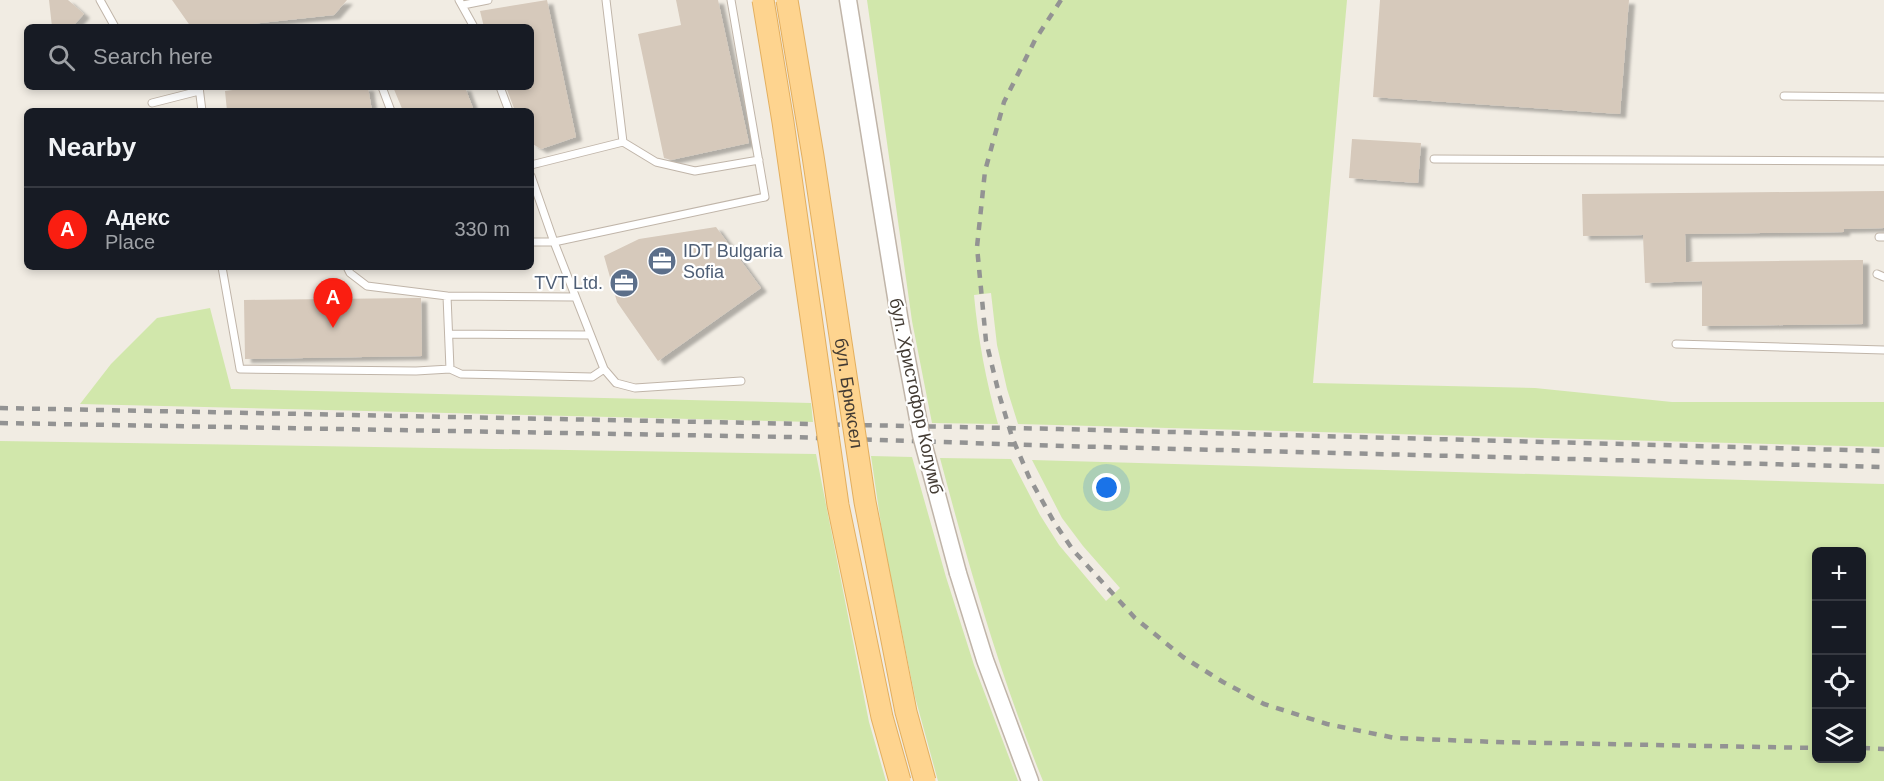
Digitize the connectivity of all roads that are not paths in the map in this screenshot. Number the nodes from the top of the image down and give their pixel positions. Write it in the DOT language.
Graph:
graph roads {
  1 [pos="100,0"];
  2 [pos="488,0"];
  3 [pos="606,0"];
  4 [pos="731,0"];
  5 [pos="763,0"];
  6 [pos="787,0"];
  7 [pos="848,0"];
  8 [pos="461,3"];
  9 [pos="113,24"];
  10 [pos="472,24"];
  11 [pos="196,90"];
  12 [pos="199,90"];
  13 [pos="383,90"];
  14 [pos="501,90"];
  15 [pos="1784,96"];
  16 [pos="1884,98"];
  17 [pos="152,103"];
  18 [pos="202,108"];
  19 [pos="390,108"];
  20 [pos="508,108"];
  21 [pos="623,142"];
  22 [pos="1434,159"];
  23 [pos="759,160"];
  24 [pos="1884,161"];
  25 [pos="534,164"];
  26 [pos="534,185"];
  27 [pos="534,242"];
  28 [pos="554,242"];
  29 [pos="223,270"];
  30 [pos="348,270"];
  31 [pos="447,296"];
  32 [pos="575,297"];
  33 [pos="449,334"];
  34 [pos="590,335"];
  35 [pos="1676,344"];
  36 [pos="1884,350"];
  37 [pos="450,369"];
  38 [pos="604,369"];
  39 [pos="741,381"];
  40 [pos="900,781"];
  41 [pos="926,781"];
  42 [pos="1030,781"];
  1 -- 9 [label="lane"];
  2 -- 8 [label="lane"];
  3 -- 21 [label="lane"];
  4 -- 23 [label="lane"];
  5 -- 40 [label="main road, бул. Брюксел, bridge"];
  6 -- 41 [label="main road, бул. Брюксел, bridge"];
  7 -- 42 [label="street, бул. Христофор Колумб, bridge"];
  8 -- 10 [label="lane"];
  11 -- 17 [label="lane"];
  12 -- 18 [label="lane"];
  13 -- 19 [label="lane"];
  14 -- 20 [label="lane"];
  15 -- 16 [label="lane"];
  21 -- 23 [label="lane"];
  21 -- 25 [label="lane"];
  22 -- 24 [label="lane"];
  23 -- 28 [label="lane"];
  26 -- 28 [label="lane"];
  27 -- 28 [label="lane"];
  28 -- 32 [label="lane"];
  29 -- 37 [label="lane"];
  30 -- 31 [label="lane"];
  31 -- 32 [label="lane"];
  31 -- 33 [label="lane"];
  32 -- 34 [label="lane"];
  33 -- 34 [label="lane"];
  33 -- 37 [label="lane"];
  34 -- 38 [label="lane"];
  35 -- 36 [label="lane"];
  37 -- 38 [label="lane"];
  38 -- 39 [label="lane"];
}
